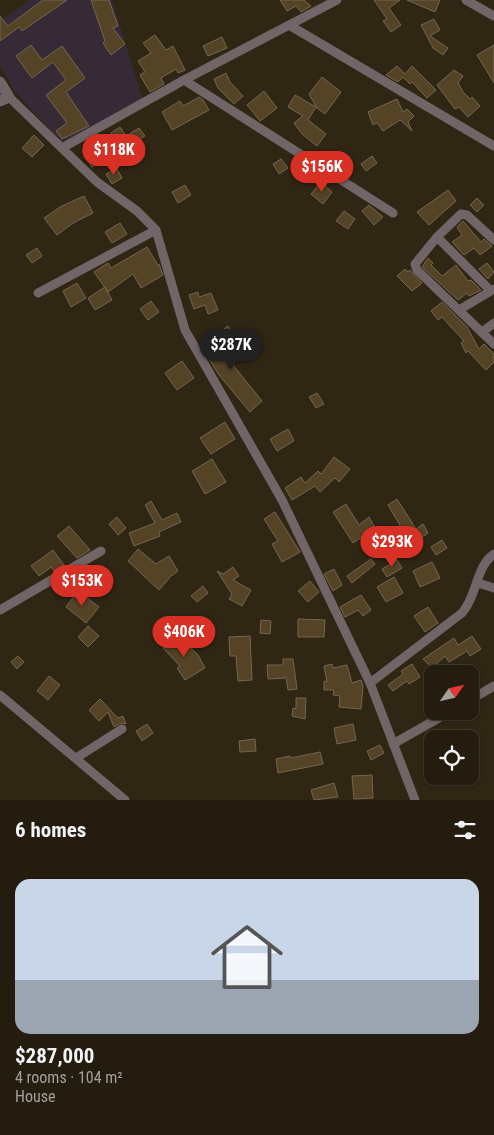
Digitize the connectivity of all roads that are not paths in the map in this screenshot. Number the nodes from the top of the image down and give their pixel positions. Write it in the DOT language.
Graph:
graph roads {
  1 [pos="337,0"];
  2 [pos="466,0"];
  3 [pos="494,16"];
  4 [pos="289,25"];
  5 [pos="184,80"];
  6 [pos="0,82"];
  7 [pos="5,99"];
  8 [pos="494,146"];
  9 [pos="62,148"];
  10 [pos="393,213"];
  11 [pos="156,230"];
  12 [pos="437,237"];
  13 [pos="494,240"];
  14 [pos="492,290"];
  15 [pos="38,293"];
  16 [pos="459,310"];
  17 [pos="494,323"];
  18 [pos="482,332"];
  19 [pos="494,344"];
  20 [pos="101,551"];
  21 [pos="494,554"];
  22 [pos="478,583"];
  23 [pos="494,588"];
  24 [pos="0,610"];
  25 [pos="370,683"];
  26 [pos="494,686"];
  27 [pos="0,695"];
  28 [pos="479,695"];
  29 [pos="435,720"];
  30 [pos="122,729"];
  31 [pos="393,744"];
  32 [pos="76,758"];
  33 [pos="125,800"];
  34 [pos="415,800"];
  1 -- 4 [label="street"];
  2 -- 3 [label="street"];
  4 -- 5 [label="street"];
  4 -- 8 [label="street"];
  5 -- 9 [label="street"];
  5 -- 10 [label="street"];
  6 -- 7 [label="street"];
  7 -- 9 [label="street"];
  9 -- 11 [label="street"];
  11 -- 15 [label="street"];
  11 -- 25 [label="street"];
  12 -- 13 [label="street"];
  12 -- 14 [label="street"];
  12 -- 16 [label="street"];
  14 -- 16 [label="street"];
  16 -- 18 [label="street"];
  17 -- 18 [label="street"];
  18 -- 19 [label="street"];
  20 -- 24 [label="street"];
  21 -- 22 [label="street"];
  22 -- 23 [label="street"];
  22 -- 25 [label="street"];
  25 -- 31 [label="street"];
  26 -- 28 [label="street"];
  27 -- 32 [label="street"];
  29 -- 31 [label="street"];
  30 -- 32 [label="street"];
  31 -- 34 [label="street"];
  32 -- 33 [label="street"];
}
